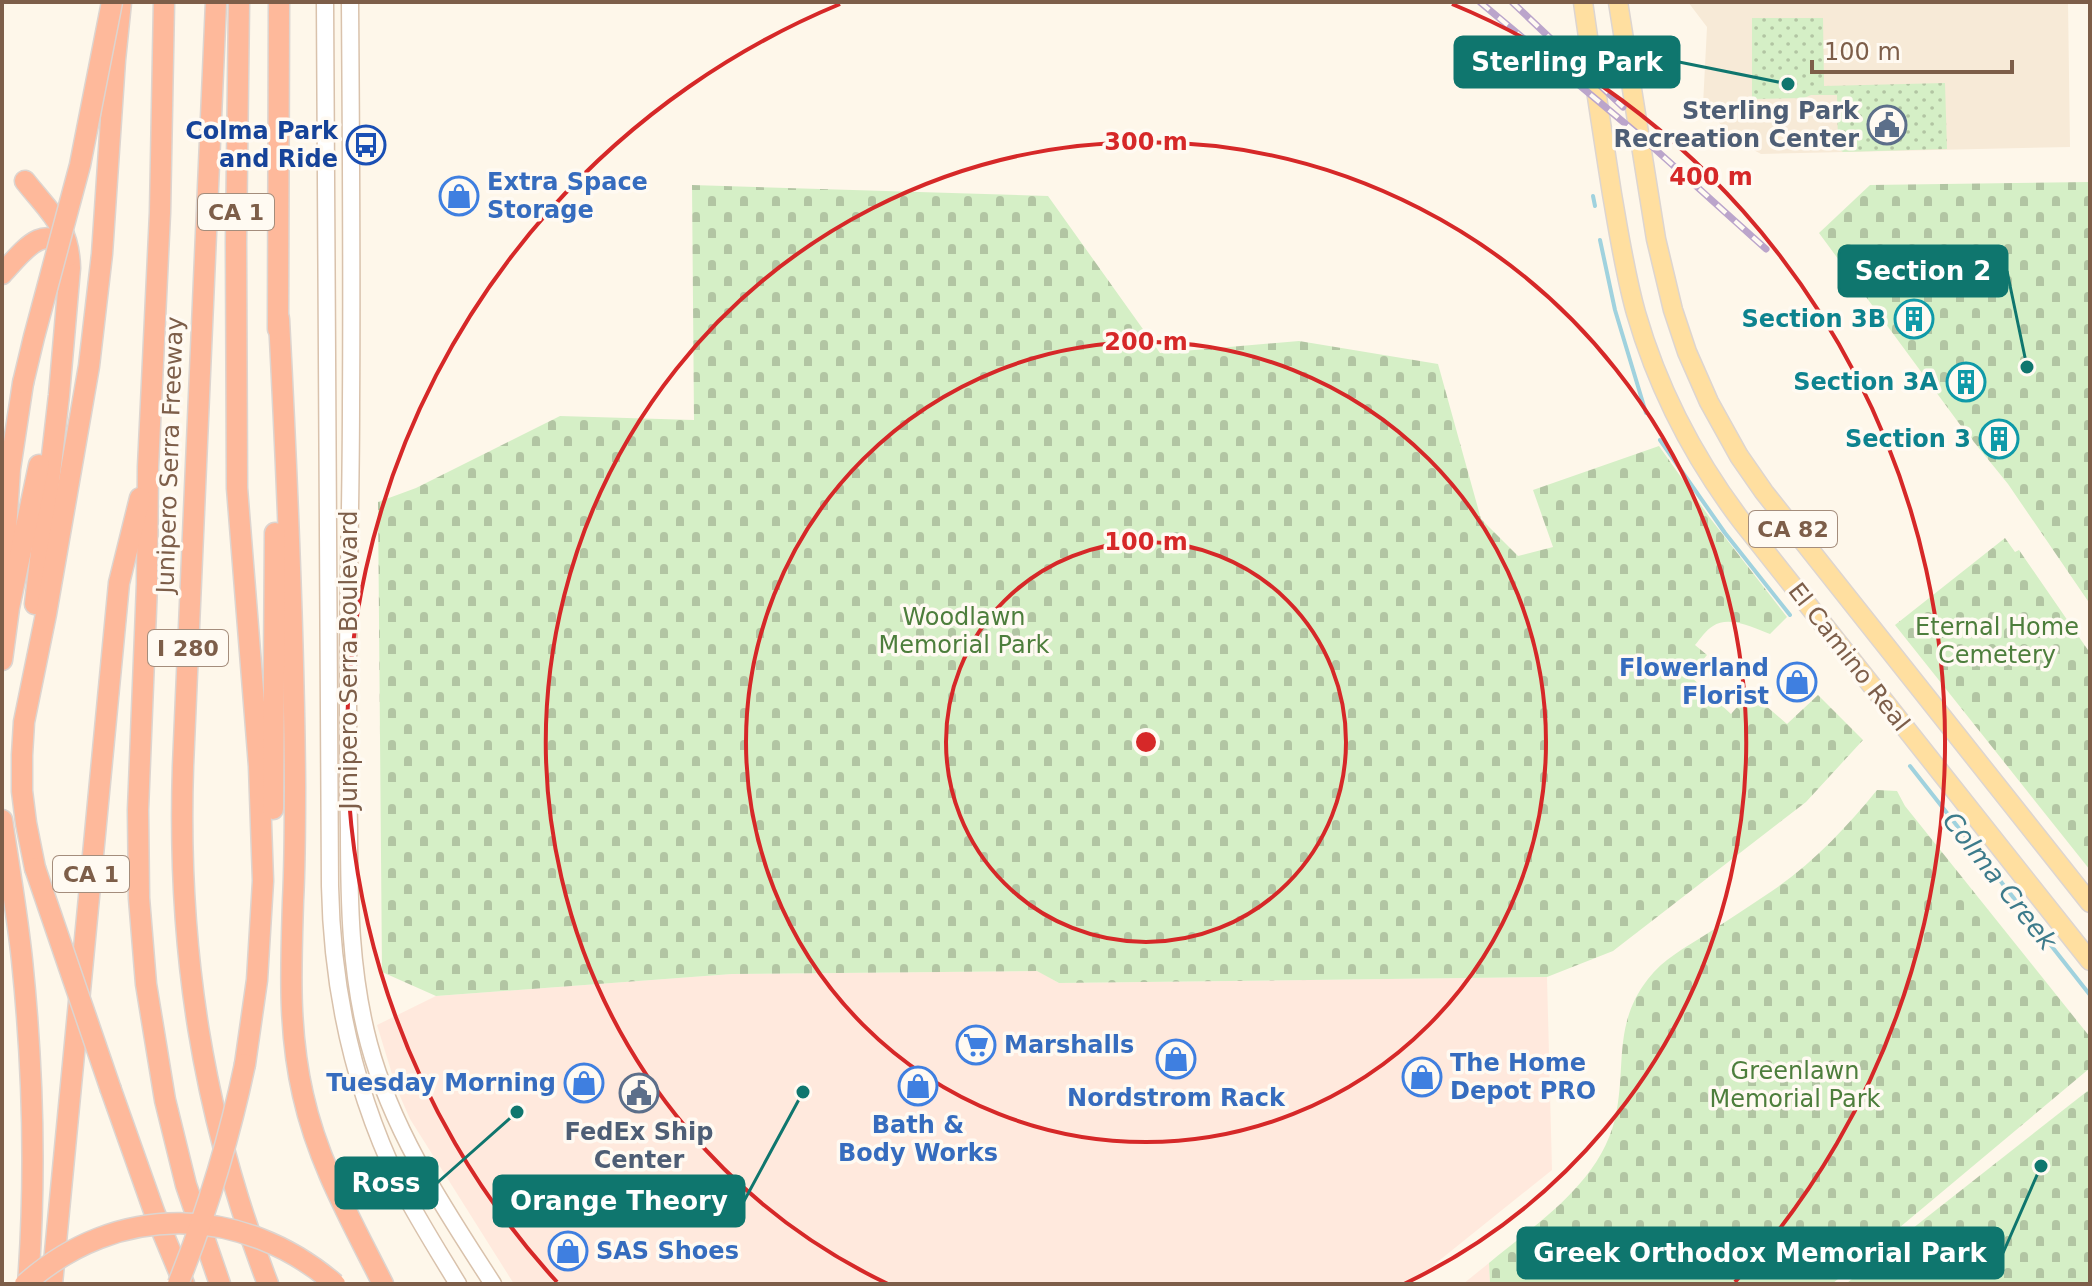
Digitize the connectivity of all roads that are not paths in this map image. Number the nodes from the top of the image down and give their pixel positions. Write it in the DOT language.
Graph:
graph roads {
  1 [pos="112,2"];
  2 [pos="121,2"];
  3 [pos="164,2"];
  4 [pos="216,2"];
  5 [pos="239,2"];
  6 [pos="279,2"];
  7 [pos="325,2"];
  8 [pos="350,2"];
  9 [pos="1583,2"];
  10 [pos="1618,2"];
  11 [pos="25,181"];
  12 [pos="70,268"];
  13 [pos="2,274"];
  14 [pos="279,319"];
  15 [pos="65,323"];
  16 [pos="328,355"];
  17 [pos="351,375"];
  18 [pos="148,467"];
  19 [pos="2,596"];
  20 [pos="2,660"];
  21 [pos="26,704"];
  22 [pos="2,820"];
  23 [pos="2090,903"];
  24 [pos="262,912"];
  25 [pos="2090,961"];
  26 [pos="26,1284"];
  27 [pos="52,1284"];
  28 [pos="181,1284"];
  29 [pos="220,1284"];
  30 [pos="268,1284"];
  31 [pos="335,1284"];
  32 [pos="383,1284"];
  33 [pos="458,1284"];
  34 [pos="493,1284"];
  1 -- 19 [label="highway, bridge"];
  2 -- 21 [label="highway"];
  3 -- 18 [label="highway, Junipero Serra Freeway / I 280"];
  4 -- 30 [label="highway, Junipero Serra Freeway / I 280"];
  5 -- 24 [label="highway, CA 1"];
  6 -- 14 [label="highway"];
  7 -- 16 [label="main road, Junipero Serra Boulevard"];
  8 -- 17 [label="main road, Junipero Serra Boulevard"];
  9 -- 25 [label="main road, El Camino Real / CA 82"];
  10 -- 23 [label="main road, El Camino Real / CA 82"];
  11 -- 12 [label="highway"];
  12 -- 13 [label="highway"];
  12 -- 15 [label="highway"];
  14 -- 24 [label="highway"];
  14 -- 32 [label="highway"];
  15 -- 20 [label="highway"];
  15 -- 21 [label="highway"];
  16 -- 17 [label="main road"];
  16 -- 33 [label="main road, Junipero Serra Boulevard"];
  17 -- 34 [label="main road, Junipero Serra Boulevard"];
  18 -- 27 [label="highway, CA 1"];
  18 -- 29 [label="highway, Junipero Serra Freeway / I 280"];
  21 -- 28 [label="highway, bridge"];
  22 -- 26 [label="highway"];
  24 -- 28 [label="highway, CA 1, bridge"];
  26 -- 31 [label="highway, bridge"];
}
